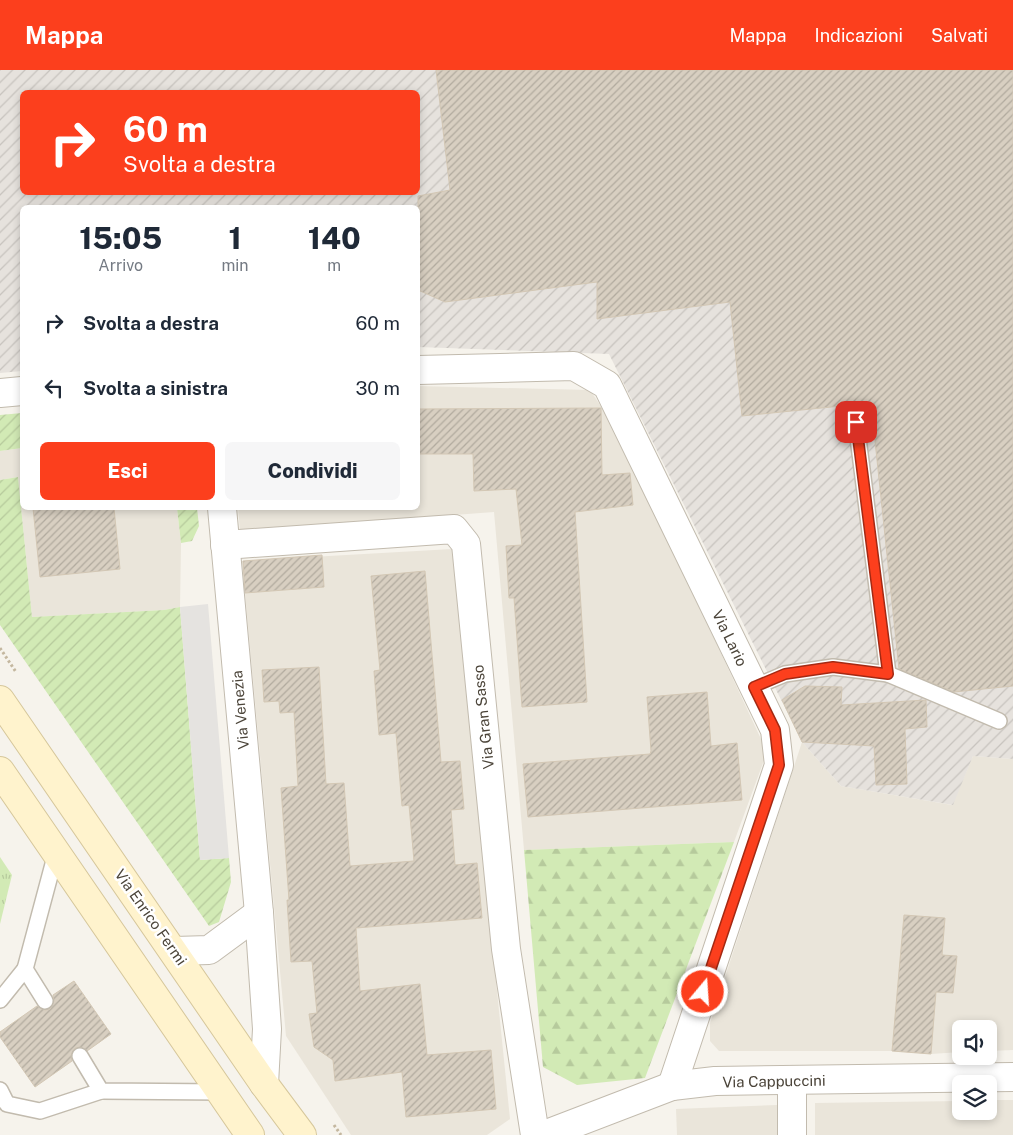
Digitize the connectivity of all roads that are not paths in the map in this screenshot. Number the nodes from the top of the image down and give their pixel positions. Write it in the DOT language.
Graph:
graph roads {
  1 [pos="420,370"];
  2 [pos="20,391"];
  3 [pos="0,393"];
  4 [pos="856,422"];
  5 [pos="222,510"];
  6 [pos="225,546"];
  7 [pos="888,674"];
  8 [pos="754,687"];
  9 [pos="0,700"];
  10 [pos="999,721"];
  11 [pos="0,771"];
  12 [pos="56,853"];
  13 [pos="259,913"];
  14 [pos="175,951"];
  15 [pos="25,969"];
  16 [pos="0,1000"];
  17 [pos="45,1001"];
  18 [pos="80,1056"];
  19 [pos="1013,1077"];
  20 [pos="792,1081"];
  21 [pos="264,1084"];
  22 [pos="672,1086"];
  23 [pos="0,1090"];
  24 [pos="102,1090"];
  25 [pos="222,1092"];
  26 [pos="250,1135"];
  27 [pos="302,1135"];
  28 [pos="535,1135"];
  29 [pos="544,1135"];
  30 [pos="792,1135"];
  1 -- 8 [label="street, Via Lario"];
  2 -- 3 [label="street"];
  4 -- 7 [label="lane"];
  5 -- 6 [label="street, Via Venezia"];
  6 -- 13 [label="street, Via Venezia"];
  6 -- 28 [label="street, Via Gran Sasso"];
  7 -- 8 [label="lane"];
  7 -- 10 [label="lane"];
  8 -- 22 [label="street, Via Lario"];
  9 -- 14 [label="street, Via Enrico Fermi"];
  11 -- 12 [label="street"];
  12 -- 15 [label="lane"];
  12 -- 25 [label="street"];
  13 -- 14 [label="street"];
  13 -- 21 [label="street, Via Venezia"];
  14 -- 21 [label="street, Via Enrico Fermi"];
  15 -- 16 [label="lane"];
  15 -- 17 [label="lane"];
  18 -- 24 [label="lane"];
  19 -- 20 [label="street, Via Cappuccini"];
  20 -- 22 [label="street, Via Cappuccini"];
  20 -- 30 [label="street"];
  21 -- 27 [label="street, Via Enrico Fermi"];
  22 -- 29 [label="street, Via Cappuccini"];
  23 -- 24 [label="lane"];
  24 -- 25 [label="lane"];
  25 -- 26 [label="street"];
}
